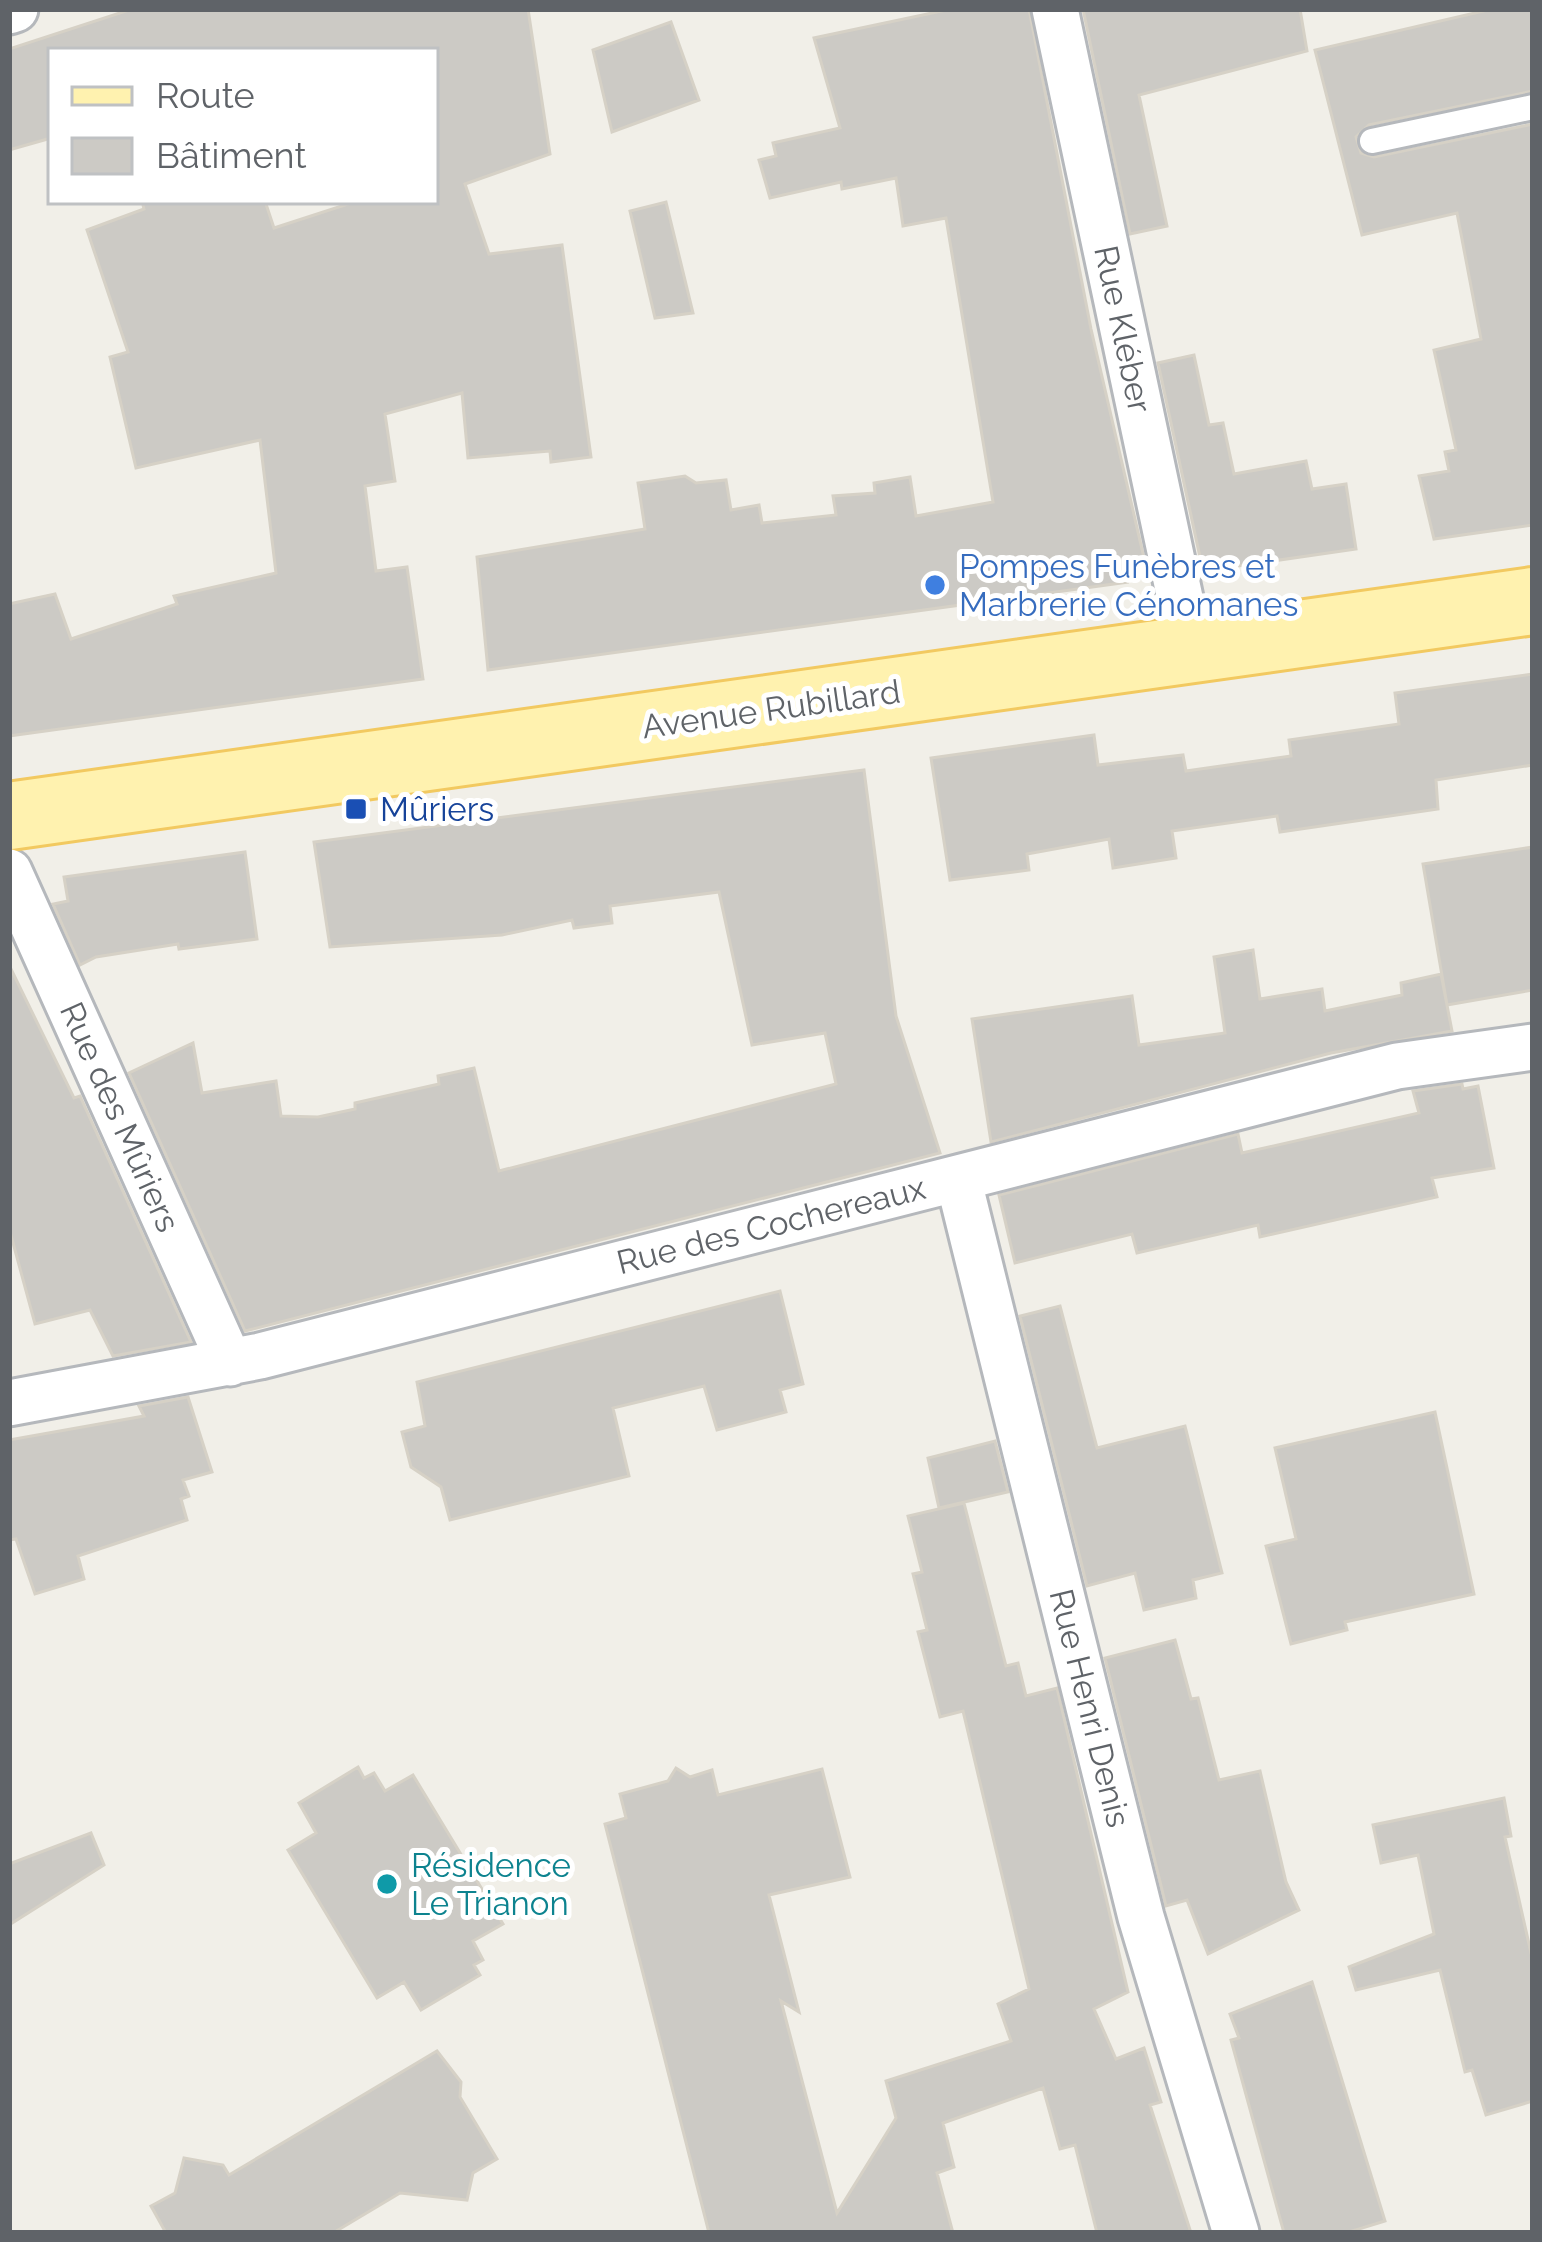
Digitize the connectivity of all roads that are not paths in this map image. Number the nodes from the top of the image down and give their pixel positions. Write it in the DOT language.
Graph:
graph roads {
  1 [pos="1055,9"];
  2 [pos="1533,107"];
  3 [pos="1372,141"];
  4 [pos="1533,601"];
  5 [pos="1191,650"];
  6 [pos="9,816"];
  7 [pos="9,872"];
  8 [pos="1533,1046"];
  9 [pos="958,1178"];
  10 [pos="230,1363"];
  11 [pos="9,1402"];
  12 [pos="1236,2233"];
  1 -- 5 [label="street, Rue Kléber"];
  2 -- 3 [label="lane"];
  4 -- 5 [label="main road, Avenue Rubillard"];
  5 -- 6 [label="main road, Avenue Rubillard"];
  7 -- 10 [label="street, Rue des Mûriers"];
  8 -- 9 [label="street, Rue des Cochereaux"];
  9 -- 10 [label="street, Rue des Cochereaux"];
  9 -- 12 [label="street, Rue Henri Denis"];
  10 -- 11 [label="street, Rue des Cochereaux"];
}
